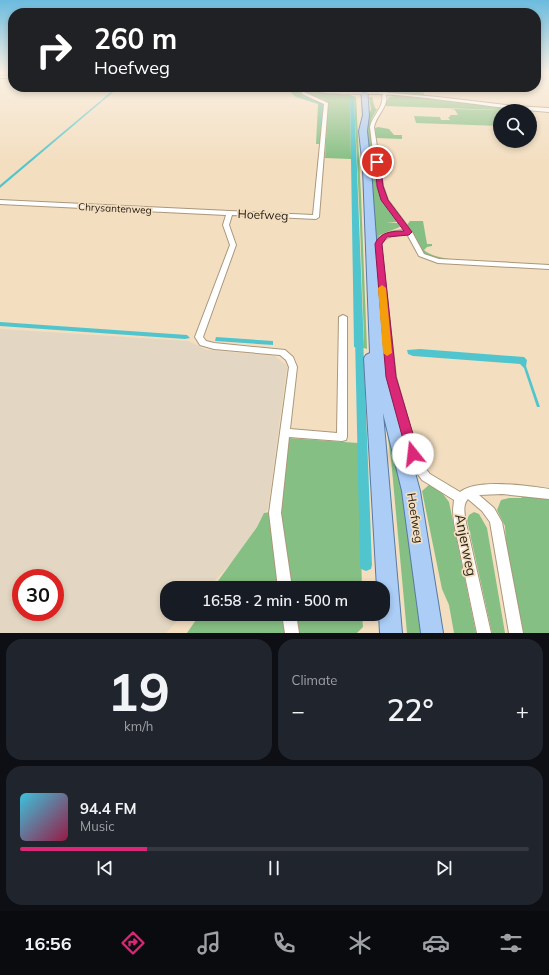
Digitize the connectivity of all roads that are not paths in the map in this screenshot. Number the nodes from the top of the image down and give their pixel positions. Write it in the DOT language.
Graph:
graph roads {
  1 [pos="325,103"];
  2 [pos="365,103"];
  3 [pos="384,103"];
  4 [pos="476,103"];
  5 [pos="549,110"];
  6 [pos="358,116"];
  7 [pos="0,202"];
  8 [pos="230,214"];
  9 [pos="409,232"];
  10 [pos="549,268"];
  11 [pos="343,317"];
  12 [pos="284,433"];
  13 [pos="549,494"];
  14 [pos="465,495"];
  15 [pos="284,581"];
  16 [pos="290,621"];
  17 [pos="292,633"];
  18 [pos="391,633"];
  19 [pos="432,633"];
  20 [pos="484,633"];
  21 [pos="516,633"];
  1 -- 8 [label="street, Hoefweg"];
  2 -- 19 [label="main road, Hoefweg"];
  3 -- 9 [label="street"];
  4 -- 5 [label="street"];
  6 -- 18 [label="main road"];
  7 -- 8 [label="street, Chrysantenweg"];
  8 -- 12 [label="street, Hoefweg"];
  9 -- 10 [label="street"];
  9 -- 14 [label="street, Hoefweg"];
  11 -- 12 [label="street"];
  12 -- 15 [label="street, Hoefweg"];
  13 -- 14 [label="street"];
  14 -- 20 [label="street, Anjerweg"];
  14 -- 21 [label="street, Hoefweg"];
  16 -- 17 [label="street"];
}
